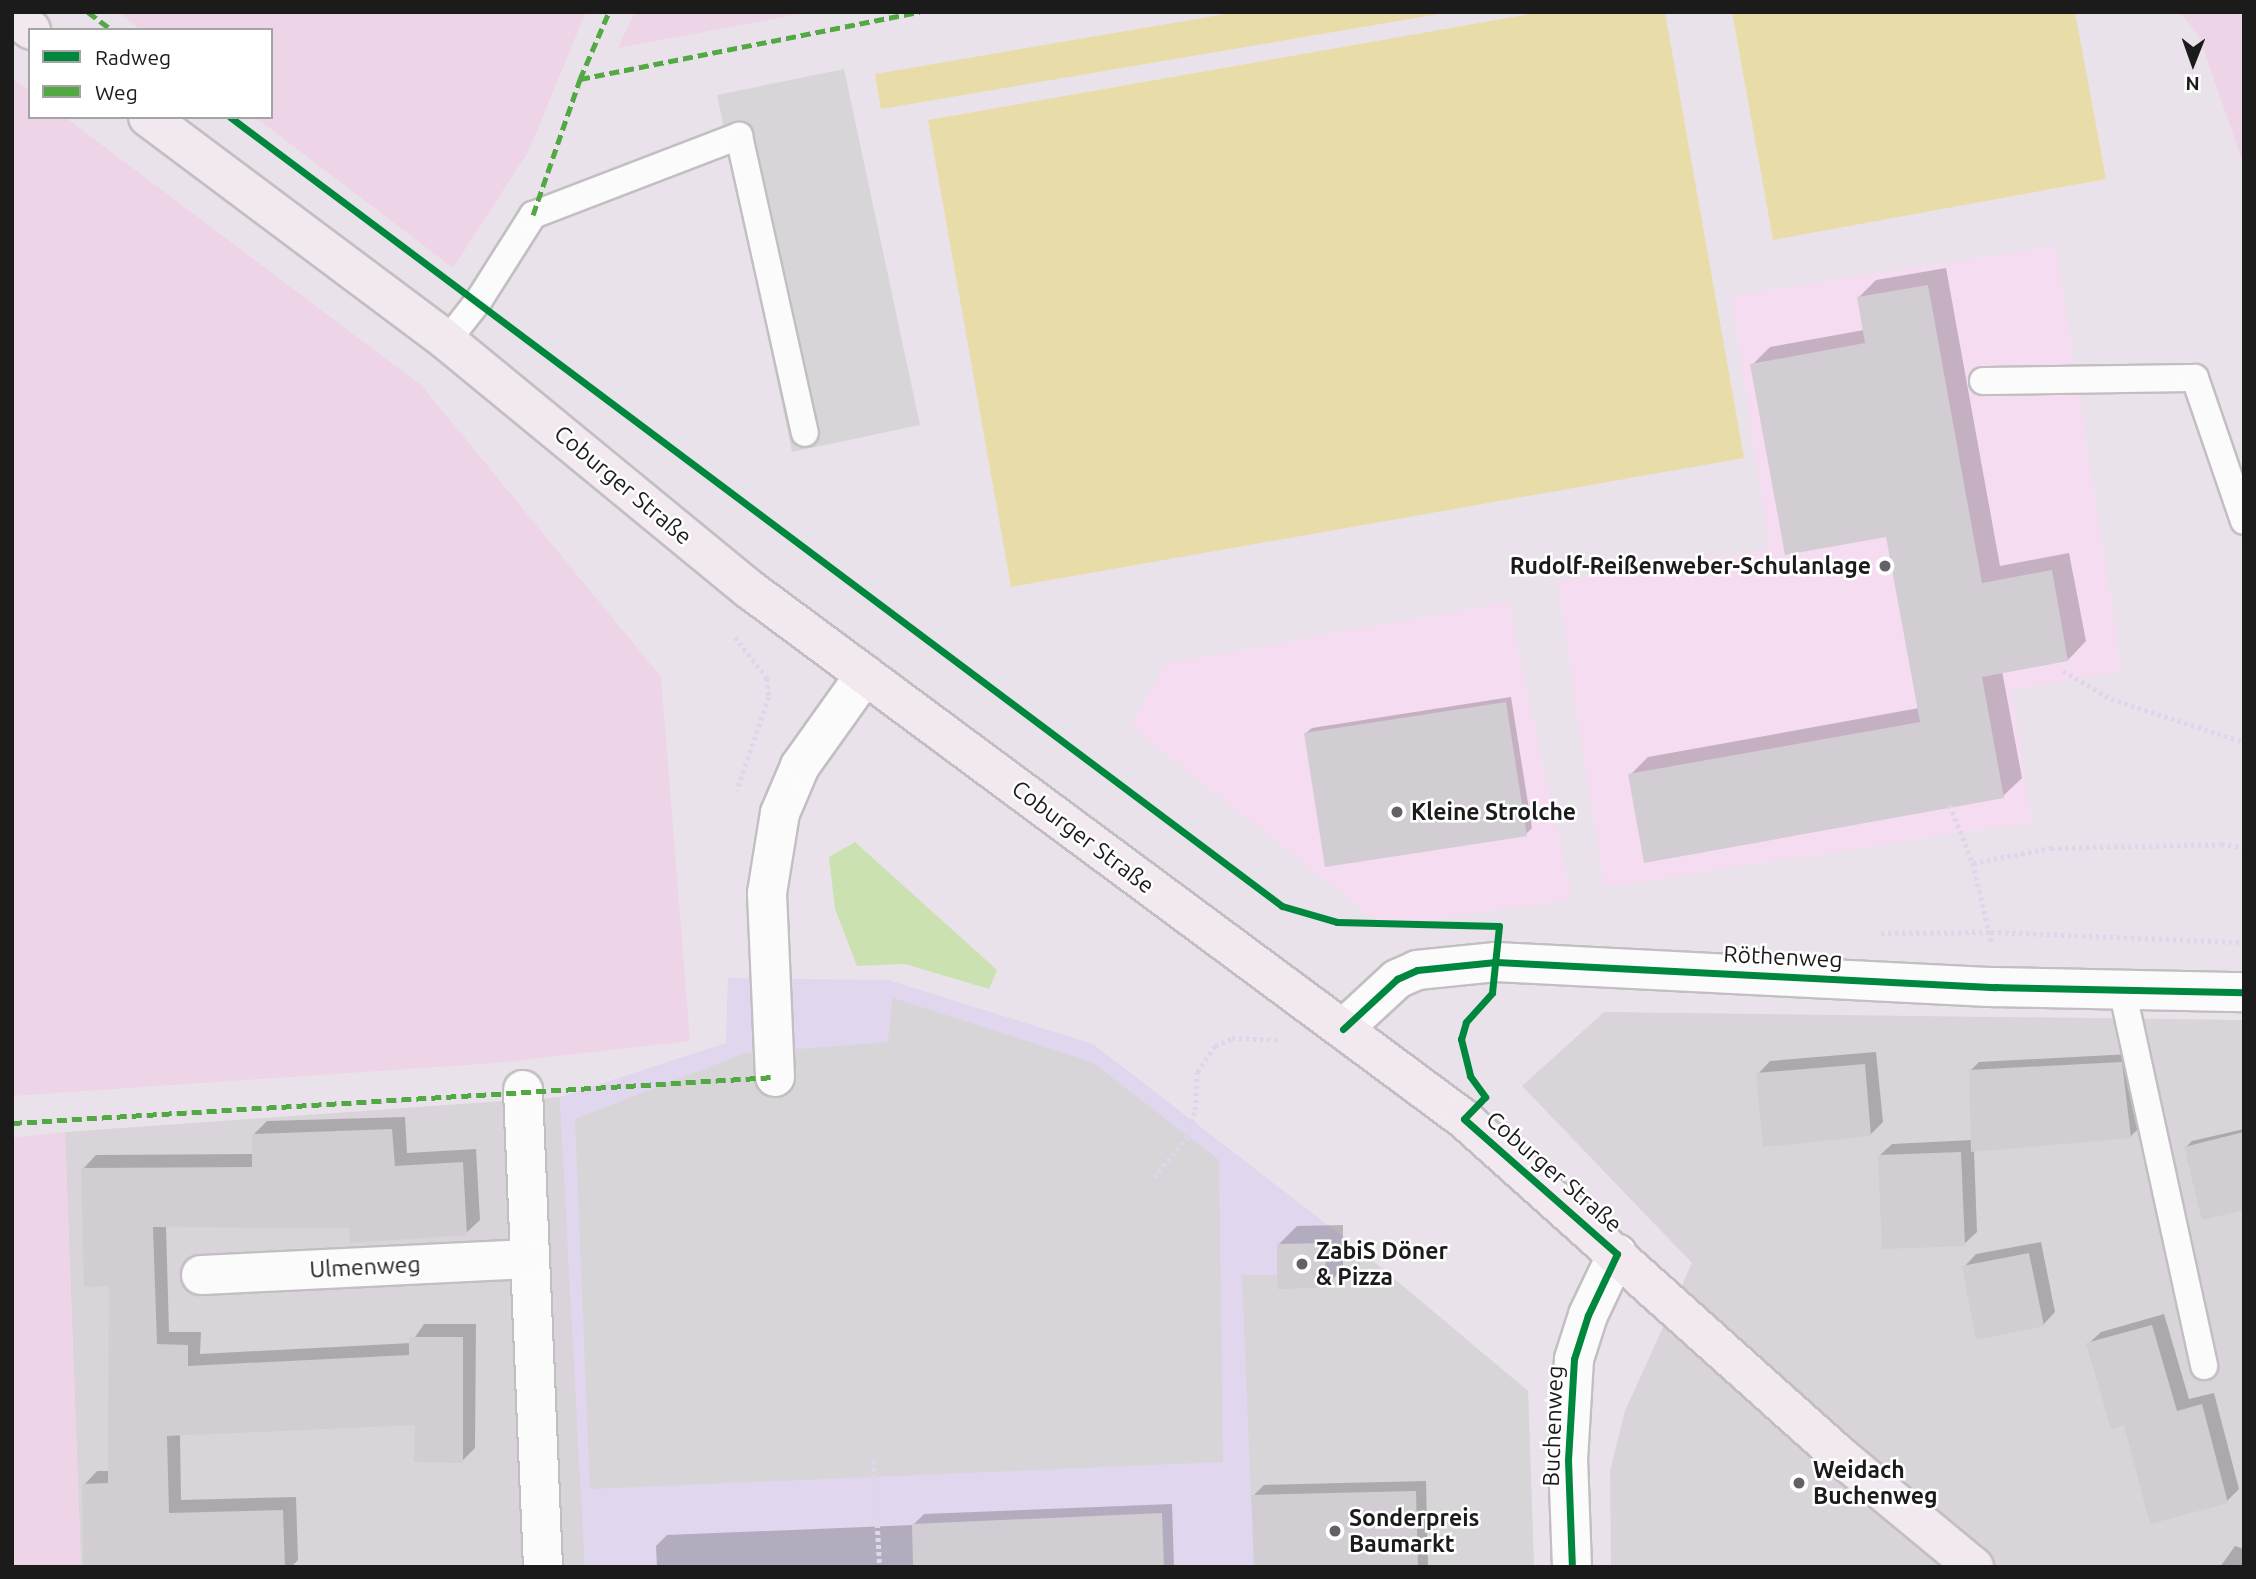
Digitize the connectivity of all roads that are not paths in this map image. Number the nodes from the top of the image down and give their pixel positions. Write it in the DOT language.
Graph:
graph roads {
  1 [pos="12,15"];
  2 [pos="28,28"];
  3 [pos="151,119"];
  4 [pos="447,341"];
  5 [pos="1983,381"];
  6 [pos="805,433"];
  7 [pos="2244,521"];
  8 [pos="865,675"];
  9 [pos="2122,989"];
  10 [pos="2244,992"];
  11 [pos="1343,1029"];
  12 [pos="775,1077"];
  13 [pos="523,1090"];
  14 [pos="1617,1254"];
  15 [pos="530,1259"];
  16 [pos="201,1275"];
  17 [pos="2204,1366"];
  18 [pos="543,1567"];
  19 [pos="1572,1567"];
  20 [pos="1975,1567"];
  1 -- 2 [label="main road"];
  3 -- 4 [label="main road, Coburger Straße"];
  4 -- 6 [label="lane"];
  4 -- 8 [label="main road, Coburger Straße"];
  5 -- 7 [label="lane"];
  8 -- 11 [label="main road, Coburger Straße"];
  8 -- 12 [label="street"];
  9 -- 10 [label="street, Röthenweg"];
  9 -- 11 [label="street, Röthenweg"];
  9 -- 17 [label="lane"];
  11 -- 14 [label="main road, Coburger Straße"];
  13 -- 15 [label="street"];
  14 -- 19 [label="street, Buchenweg"];
  14 -- 20 [label="main road, Coburger Straße"];
  15 -- 16 [label="street, Ulmenweg"];
  15 -- 18 [label="street"];
}
